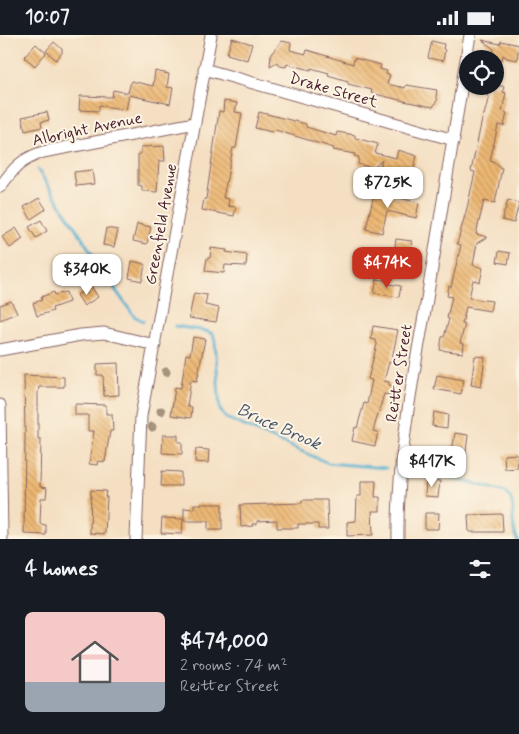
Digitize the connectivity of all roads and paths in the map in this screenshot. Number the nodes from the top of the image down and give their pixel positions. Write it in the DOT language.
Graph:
graph roads {
  1 [pos="211,35"];
  2 [pos="470,35"];
  3 [pos="204,69"];
  4 [pos="195,123"];
  5 [pos="454,140"];
  6 [pos="0,186"];
  7 [pos="155,345"];
  8 [pos="0,350"];
  9 [pos="0,405"];
  10 [pos="2,539"];
  11 [pos="136,539"];
  12 [pos="398,539"];
  1 -- 3 [label="street, Greenfield Avenue"];
  2 -- 5 [label="street, Reitter Street"];
  3 -- 4 [label="street, Greenfield Avenue"];
  3 -- 5 [label="street, Drake Street"];
  4 -- 6 [label="street, Albright Avenue"];
  4 -- 7 [label="street, Greenfield Avenue"];
  5 -- 12 [label="street, Reitter Street"];
  7 -- 8 [label="street"];
  7 -- 11 [label="street, Greenfield Avenue"];
  9 -- 10 [label="street"];
}
